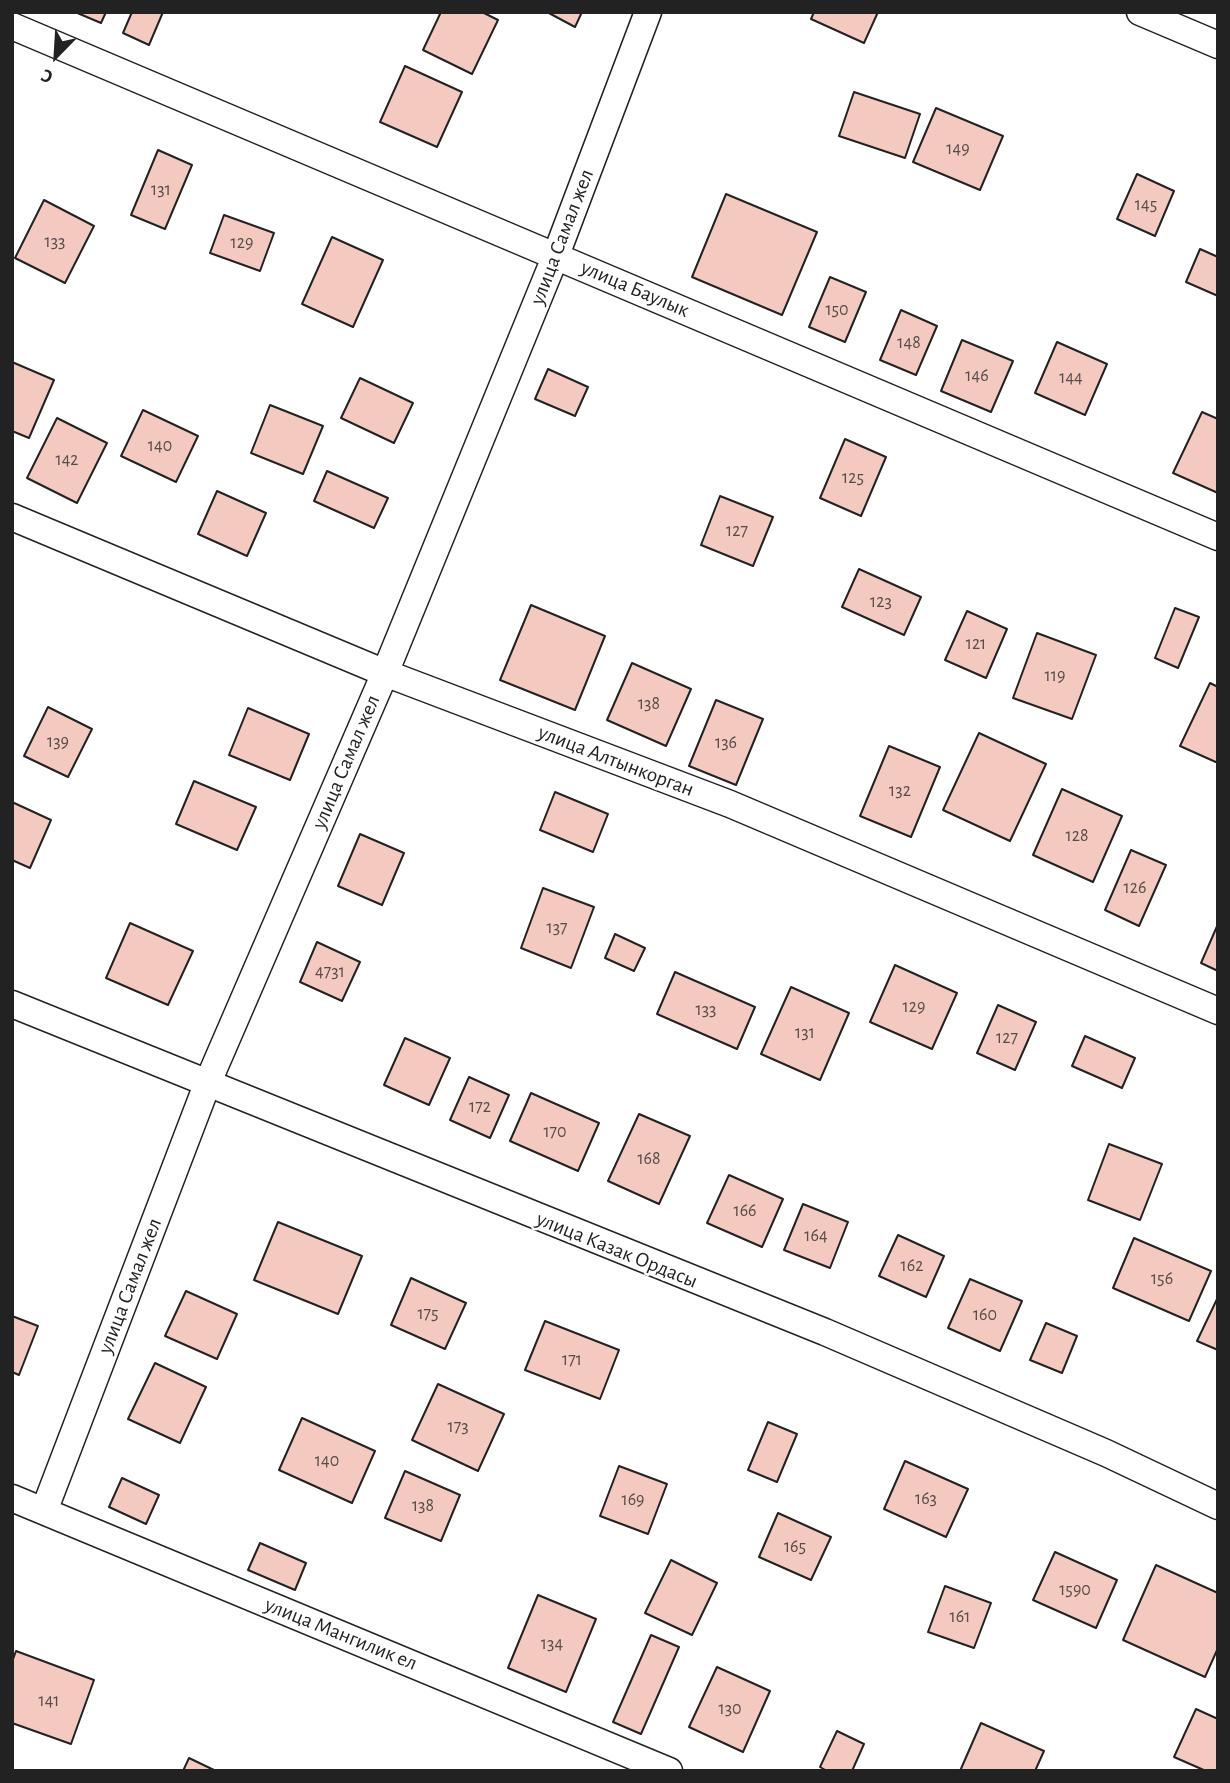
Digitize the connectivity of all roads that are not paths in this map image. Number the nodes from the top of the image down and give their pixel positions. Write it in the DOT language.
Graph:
graph roads {
  1 [pos="648,12"];
  2 [pos="1140,12"];
  3 [pos="12,26"];
  4 [pos="1218,45"];
  5 [pos="556,256"];
  6 [pos="12,517"];
  7 [pos="1218,537"];
  8 [pos="385,673"];
  9 [pos="12,1004"];
  10 [pos="1218,1011"];
  11 [pos="208,1082"];
  12 [pos="12,1498"];
  13 [pos="1218,1506"];
  14 [pos="44,1511"];
  15 [pos="669,1771"];
  1 -- 5 [label="street, улица Самал жел"];
  2 -- 4 [label="street"];
  3 -- 5 [label="street, улица Баулык"];
  5 -- 7 [label="street, улица Баулык"];
  5 -- 8 [label="street, улица Самал жел"];
  6 -- 8 [label="street, улица Алтынкорган"];
  8 -- 10 [label="street, улица Алтынкорган"];
  8 -- 11 [label="street, улица Самал жел"];
  9 -- 11 [label="street, улица Казак Ордасы"];
  11 -- 13 [label="street, улица Казак Ордасы"];
  11 -- 14 [label="street, улица Самал жел"];
  12 -- 14 [label="street, улица Мангилик ел"];
  14 -- 15 [label="street, улица Мангилик ел"];
}
